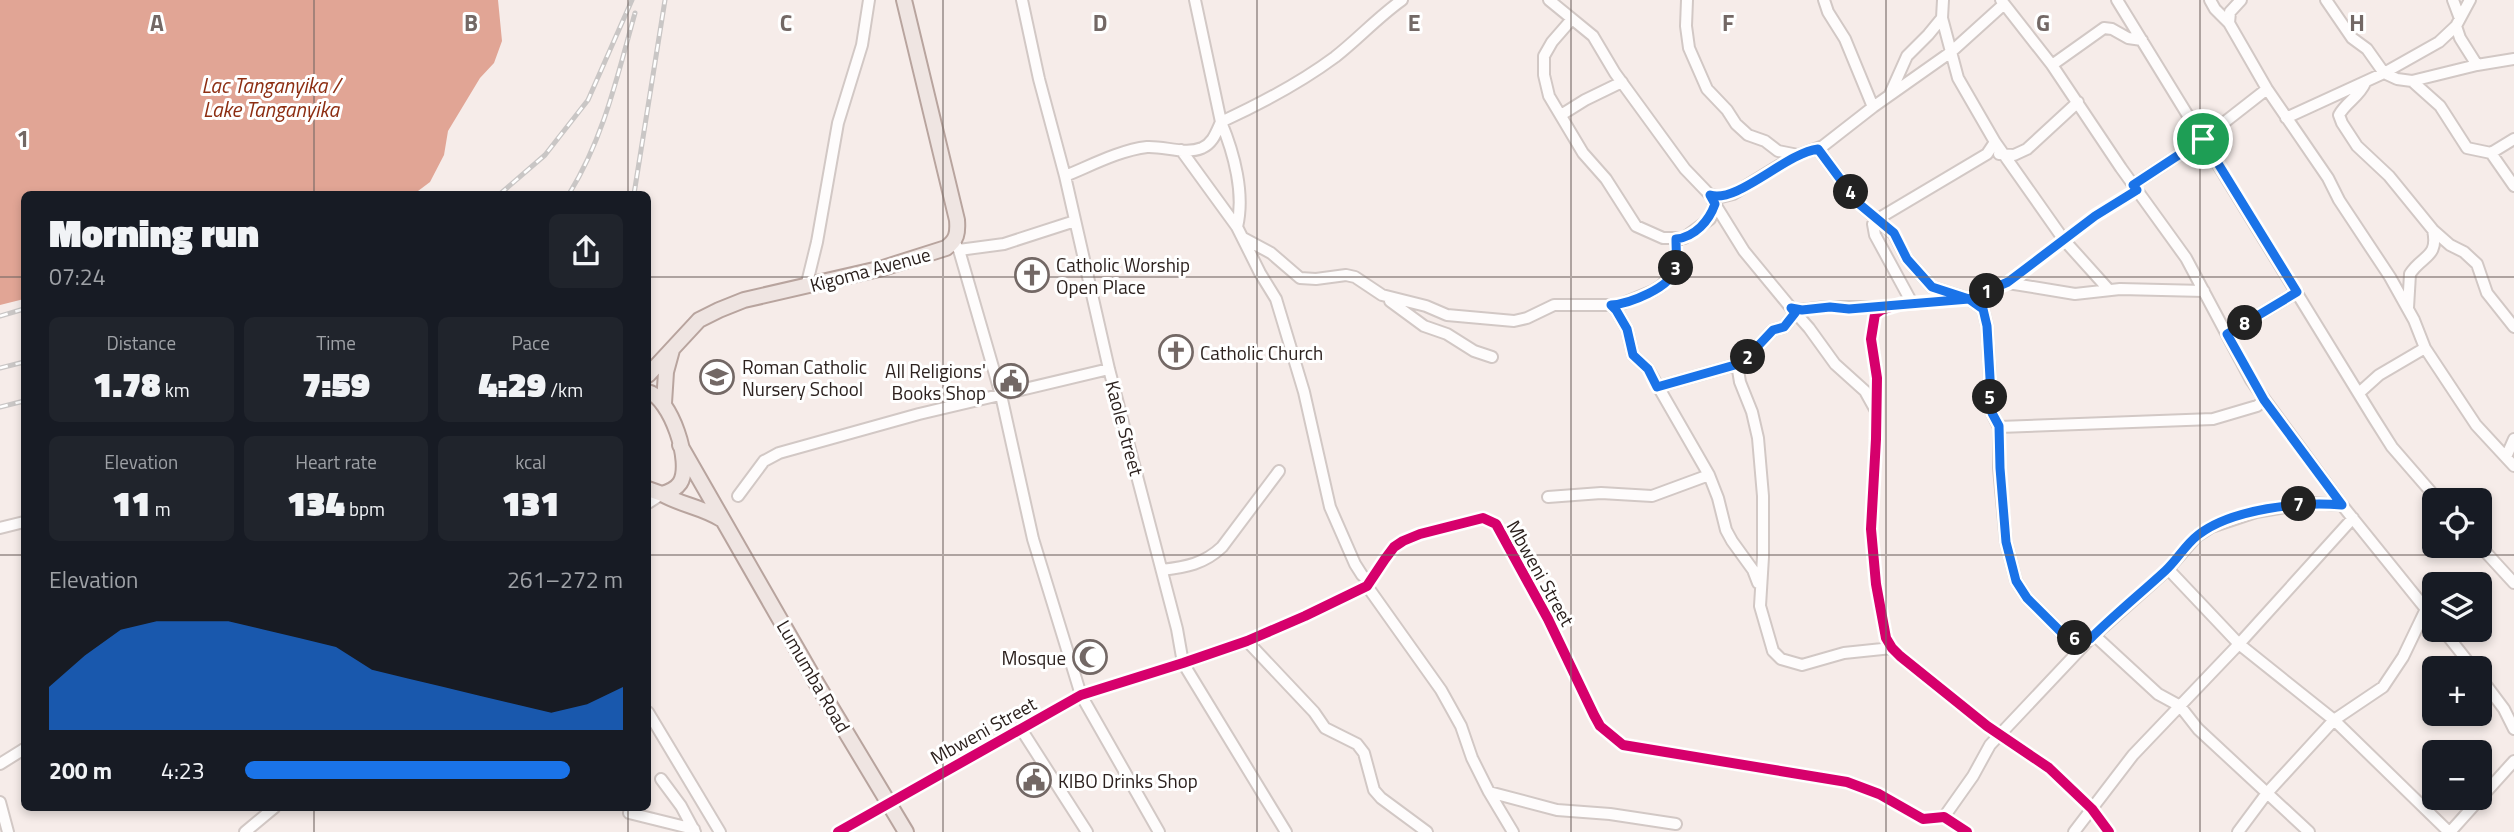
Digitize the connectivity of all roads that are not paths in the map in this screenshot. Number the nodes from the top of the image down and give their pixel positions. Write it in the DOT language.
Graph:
graph roads {
  1 [pos="869,0"];
  2 [pos="904,0"];
  3 [pos="1022,0"];
  4 [pos="1195,0"];
  5 [pos="1402,0"];
  6 [pos="1549,0"];
  7 [pos="1687,0"];
  8 [pos="1824,0"];
  9 [pos="1943,0"];
  10 [pos="2117,0"];
  11 [pos="2210,0"];
  12 [pos="2241,0"];
  13 [pos="2326,0"];
  14 [pos="2453,0"];
  15 [pos="2470,0"];
  16 [pos="2002,2"];
  17 [pos="1942,18"];
  18 [pos="1573,19"];
  19 [pos="2458,21"];
  20 [pos="2229,23"];
  21 [pos="2142,40"];
  22 [pos="1951,52"];
  23 [pos="2514,59"];
  24 [pos="2052,65"];
  25 [pos="2477,65"];
  26 [pos="2384,73"];
  27 [pos="2413,81"];
  28 [pos="1622,82"];
  29 [pos="2365,83"];
  30 [pos="2267,89"];
  31 [pos="1889,95"];
  32 [pos="2078,102"];
  33 [pos="1873,107"];
  34 [pos="1561,115"];
  35 [pos="2286,118"];
  36 [pos="1221,122"];
  37 [pos="2203,139"];
  38 [pos="2514,139"];
  39 [pos="1995,142"];
  40 [pos="1818,149"];
  41 [pos="1181,150"];
  42 [pos="2491,153"];
  43 [pos="1987,154"];
  44 [pos="2004,154"];
  45 [pos="1798,155"];
  46 [pos="1065,176"];
  47 [pos="2135,187"];
  48 [pos="2514,187"];
  49 [pos="1712,199"];
  50 [pos="1876,220"];
  51 [pos="1075,221"];
  52 [pos="1237,227"];
  53 [pos="2433,230"];
  54 [pos="1243,238"];
  55 [pos="1676,239"];
  56 [pos="2064,240"];
  57 [pos="957,246"];
  58 [pos="2008,282"];
  59 [pos="806,287"];
  60 [pos="2109,290"];
  61 [pos="2204,291"];
  62 [pos="2297,292"];
  63 [pos="1382,295"];
  64 [pos="1969,299"];
  65 [pos="1912,303"];
  66 [pos="1611,305"];
  67 [pos="1892,306"];
  68 [pos="2408,308"];
  69 [pos="1793,310"];
  70 [pos="2514,327"];
  71 [pos="2227,334"];
  72 [pos="673,345"];
  73 [pos="2425,348"];
  74 [pos="1492,357"];
  75 [pos="1737,364"];
  76 [pos="1109,369"];
  77 [pos="651,371"];
  78 [pos="1657,387"];
  79 [pos="651,393"];
  80 [pos="2359,393"];
  81 [pos="1001,395"];
  82 [pos="2264,400"];
  83 [pos="664,403"];
  84 [pos="1875,410"];
  85 [pos="1999,426"];
  86 [pos="2514,439"];
  87 [pos="680,445"];
  88 [pos="2506,457"];
  89 [pos="2514,466"];
  90 [pos="1279,471"];
  91 [pos="1709,475"];
  92 [pos="2428,488"];
  93 [pos="651,491"];
  94 [pos="662,494"];
  95 [pos="738,495"];
  96 [pos="1548,497"];
  97 [pos="651,501"];
  98 [pos="2342,505"];
  99 [pos="2353,518"];
  100 [pos="722,520"];
  101 [pos="21,523"];
  102 [pos="0,528"];
  103 [pos="2491,558"];
  104 [pos="2168,569"];
  105 [pos="1162,570"];
  106 [pos="2514,583"];
  107 [pos="1369,584"];
  108 [pos="1760,590"];
  109 [pos="2422,604"];
  110 [pos="2422,617"];
  111 [pos="2092,637"];
  112 [pos="1247,641"];
  113 [pos="2452,642"];
  114 [pos="2239,644"];
  115 [pos="1892,648"];
  116 [pos="2464,656"];
  117 [pos="1184,663"];
  118 [pos="2492,693"];
  119 [pos="1081,695"];
  120 [pos="2180,706"];
  121 [pos="651,717"];
  122 [pos="2334,720"];
  123 [pos="1021,729"];
  124 [pos="2514,729"];
  125 [pos="2001,733"];
  126 [pos="21,751"];
  127 [pos="2514,761"];
  128 [pos="0,764"];
  129 [pos="661,779"];
  130 [pos="1489,792"];
  131 [pos="2267,793"];
  132 [pos="0,802"];
  133 [pos="890,803"];
  134 [pos="2092,808"];
  135 [pos="270,811"];
  136 [pos="629,813"];
  137 [pos="1944,817"];
  138 [pos="1676,824"];
  139 [pos="695,830"];
  140 [pos="8,832"];
  141 [pos="245,832"];
  142 [pos="720,832"];
  143 [pos="838,832"];
  144 [pos="906,832"];
  145 [pos="1087,832"];
  146 [pos="1159,832"];
  147 [pos="1286,832"];
  148 [pos="1427,832"];
  149 [pos="1513,832"];
  150 [pos="1967,832"];
  151 [pos="2074,832"];
  152 [pos="2109,832"];
  153 [pos="2238,832"];
  154 [pos="2309,832"];
  155 [pos="2450,832"];
  1 -- 59 [label="street"];
  2 -- 57 [label="main road, Kigoma Avenue"];
  3 -- 46 [label="street, Kaole Street"];
  4 -- 36 [label="street"];
  5 -- 36 [label="street"];
  6 -- 18 [label="street"];
  7 -- 45 [label="street"];
  8 -- 33 [label="street"];
  9 -- 17 [label="street"];
  10 -- 21 [label="street"];
  11 -- 20 [label="street"];
  12 -- 20 [label="street"];
  13 -- 26 [label="street"];
  14 -- 15 [label="street"];
  14 -- 19 [label="street"];
  15 -- 19 [label="street"];
  16 -- 22 [label="street"];
  16 -- 24 [label="street"];
  17 -- 22 [label="street"];
  17 -- 31 [label="street"];
  18 -- 28 [label="street"];
  18 -- 34 [label="street"];
  19 -- 25 [label="street"];
  19 -- 26 [label="street"];
  20 -- 30 [label="street"];
  21 -- 24 [label="street"];
  21 -- 37 [label="street"];
  22 -- 31 [label="street"];
  22 -- 39 [label="street"];
  23 -- 25 [label="street"];
  24 -- 32 [label="street"];
  25 -- 27 [label="street"];
  26 -- 27 [label="street"];
  26 -- 29 [label="street"];
  27 -- 42 [label="street"];
  28 -- 34 [label="street"];
  28 -- 49 [label="street"];
  29 -- 35 [label="street"];
  29 -- 53 [label="street"];
  30 -- 35 [label="street"];
  30 -- 37 [label="street"];
  31 -- 33 [label="street"];
  32 -- 44 [label="street"];
  32 -- 47 [label="street"];
  33 -- 40 [label="street"];
  34 -- 55 [label="street"];
  35 -- 68 [label="street"];
  36 -- 41 [label="street"];
  36 -- 52 [label="street"];
  37 -- 47 [label="street"];
  37 -- 62 [label="street"];
  38 -- 42 [label="street"];
  39 -- 43 [label="street"];
  39 -- 44 [label="street"];
  40 -- 45 [label="street"];
  40 -- 50 [label="street"];
  41 -- 46 [label="street"];
  41 -- 52 [label="street"];
  42 -- 48 [label="street"];
  43 -- 44 [label="street"];
  43 -- 50 [label="street"];
  44 -- 56 [label="street"];
  45 -- 49 [label="street"];
  46 -- 51 [label="street, Kaole Street"];
  47 -- 56 [label="street"];
  47 -- 61 [label="street"];
  49 -- 55 [label="street"];
  49 -- 69 [label="street"];
  50 -- 64 [label="street"];
  50 -- 65 [label="street"];
  51 -- 57 [label="street"];
  51 -- 76 [label="street, Kaole Street"];
  52 -- 54 [label="street"];
  53 -- 68 [label="street"];
  53 -- 70 [label="street"];
  54 -- 63 [label="street"];
  54 -- 107 [label="street"];
  55 -- 66 [label="street"];
  56 -- 58 [label="street"];
  56 -- 60 [label="street"];
  57 -- 59 [label="main road, Kigoma Avenue"];
  57 -- 81 [label="street"];
  58 -- 60 [label="street"];
  58 -- 64 [label="street"];
  59 -- 72 [label="main road, Kigoma Avenue"];
  60 -- 61 [label="street"];
  61 -- 71 [label="street"];
  62 -- 71 [label="street"];
  62 -- 80 [label="street"];
  63 -- 66 [label="street"];
  63 -- 74 [label="street"];
  64 -- 65 [label="street"];
  64 -- 85 [label="street"];
  65 -- 67 [label="street"];
  66 -- 78 [label="street"];
  67 -- 69 [label="street"];
  67 -- 84 [label="street"];
  68 -- 73 [label="street"];
  69 -- 75 [label="street"];
  69 -- 84 [label="street"];
  71 -- 82 [label="street"];
  72 -- 77 [label="main road, Kigoma Avenue"];
  72 -- 83 [label="main road"];
  73 -- 80 [label="street"];
  73 -- 88 [label="street"];
  75 -- 78 [label="street"];
  75 -- 108 [label="street"];
  76 -- 81 [label="street"];
  76 -- 105 [label="street, Kaole Street"];
  78 -- 91 [label="street"];
  79 -- 83 [label="main road"];
  80 -- 92 [label="street"];
  81 -- 95 [label="street"];
  81 -- 119 [label="street"];
  82 -- 85 [label="street"];
  82 -- 98 [label="street"];
  83 -- 87 [label="main road"];
  84 -- 115 [label="street"];
  85 -- 111 [label="street"];
  86 -- 88 [label="street"];
  87 -- 94 [label="main road"];
  87 -- 100 [label="main road, Lumumba Road"];
  88 -- 89 [label="street"];
  90 -- 105 [label="street"];
  91 -- 96 [label="street"];
  91 -- 108 [label="street"];
  93 -- 94 [label="main road"];
  94 -- 97 [label="street"];
  94 -- 100 [label="main road"];
  98 -- 99 [label="street"];
  98 -- 104 [label="street"];
  99 -- 109 [label="street"];
  99 -- 114 [label="street"];
  100 -- 133 [label="main road, Lumumba Road"];
  101 -- 102 [label="street"];
  103 -- 106 [label="street"];
  104 -- 111 [label="street"];
  104 -- 114 [label="street"];
  105 -- 117 [label="street, Kaole Street"];
  107 -- 112 [label="street, Mbweni Street"];
  107 -- 130 [label="street"];
  107 -- 137 [label="street, Mbweni Street"];
  108 -- 115 [label="street"];
  110 -- 122 [label="street"];
  111 -- 120 [label="street"];
  111 -- 125 [label="street"];
  112 -- 117 [label="street, Mbweni Street"];
  112 -- 148 [label="street"];
  113 -- 116 [label="street"];
  114 -- 120 [label="street"];
  114 -- 122 [label="street"];
  115 -- 125 [label="street"];
  117 -- 119 [label="street, Mbweni Street"];
  117 -- 147 [label="street, Kaole Street"];
  118 -- 124 [label="street"];
  119 -- 123 [label="street, Mbweni Street"];
  119 -- 146 [label="street"];
  120 -- 131 [label="street"];
  120 -- 134 [label="street"];
  121 -- 142 [label="street"];
  122 -- 131 [label="street"];
  122 -- 155 [label="street"];
  123 -- 133 [label="street, Mbweni Street"];
  123 -- 145 [label="street"];
  125 -- 134 [label="street"];
  125 -- 137 [label="street"];
  126 -- 128 [label="street"];
  127 -- 155 [label="street"];
  129 -- 139 [label="street"];
  130 -- 138 [label="street"];
  130 -- 149 [label="street"];
  131 -- 153 [label="street"];
  131 -- 154 [label="street"];
  132 -- 140 [label="street"];
  133 -- 143 [label="street, Mbweni Street"];
  133 -- 144 [label="main road, Lumumba Road"];
  134 -- 151 [label="street"];
  134 -- 152 [label="street"];
  135 -- 141 [label="street"];
  136 -- 139 [label="street"];
  137 -- 150 [label="street, Mbweni Street"];
}
